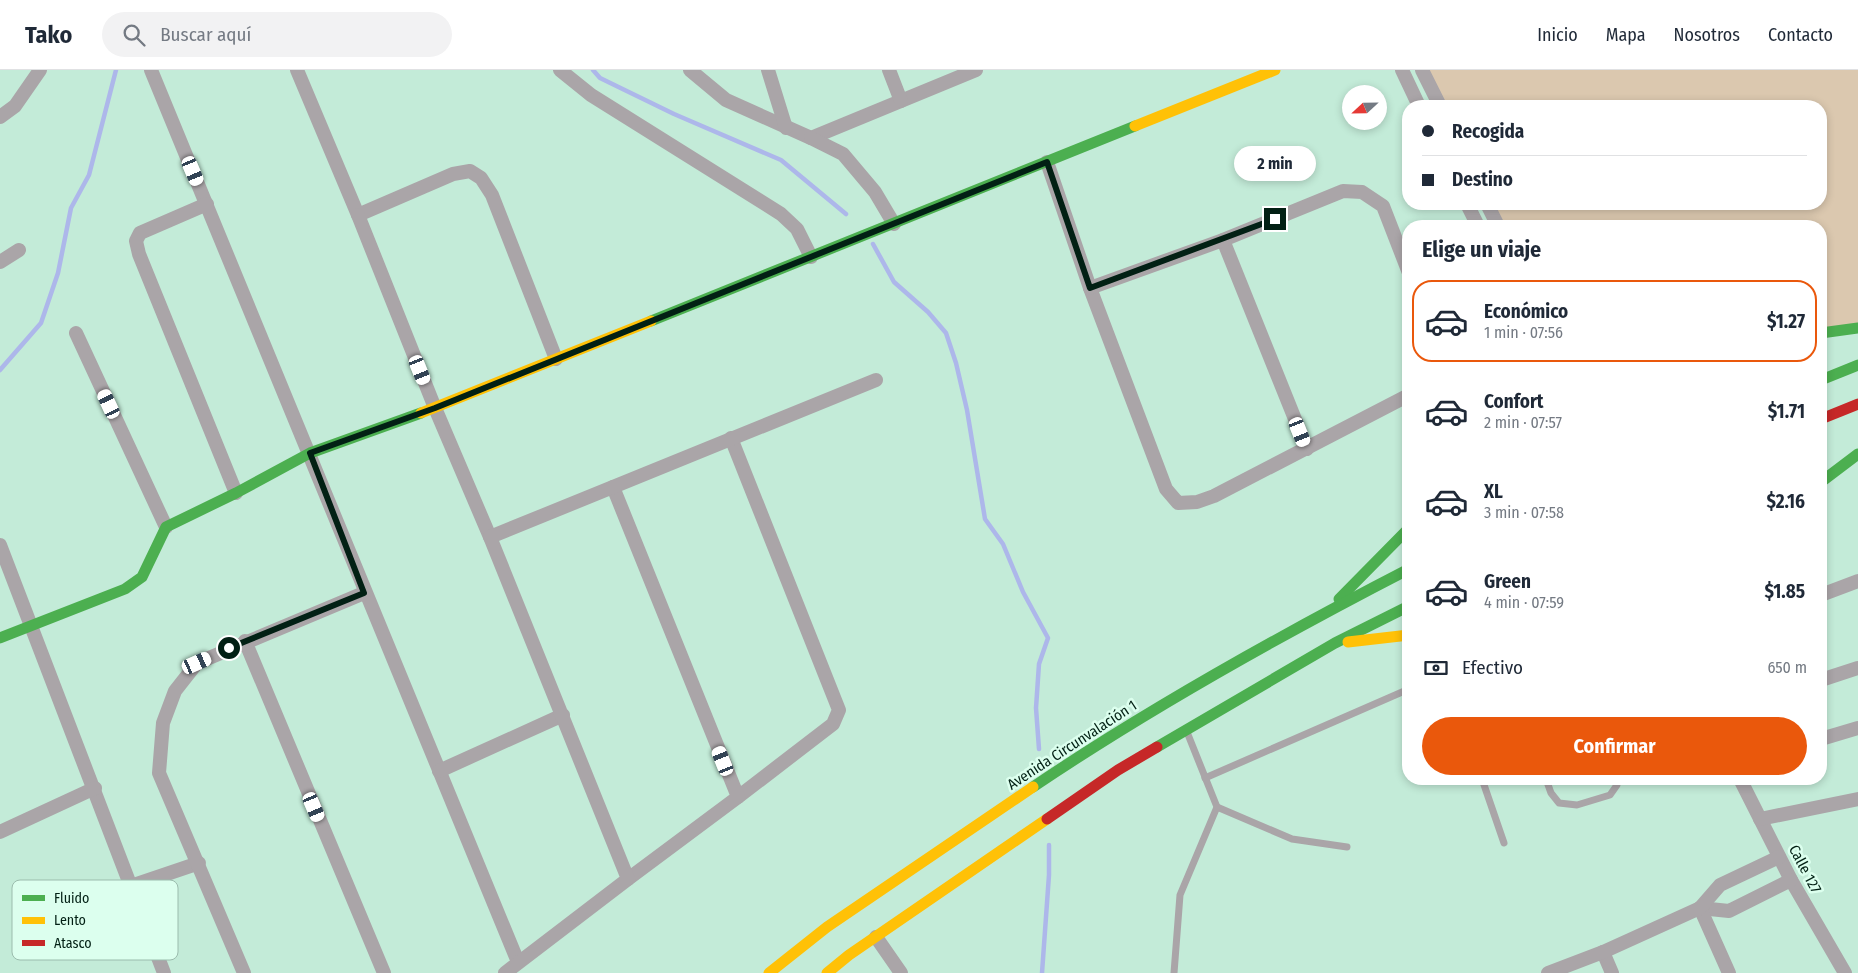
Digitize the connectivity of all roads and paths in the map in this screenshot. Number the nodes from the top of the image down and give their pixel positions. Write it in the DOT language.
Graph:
graph roads {
  1 [pos="40,70"];
  2 [pos="151,70"];
  3 [pos="297,70"];
  4 [pos="560,70"];
  5 [pos="690,70"];
  6 [pos="768,70"];
  7 [pos="889,70"];
  8 [pos="976,70"];
  9 [pos="1275,70"];
  10 [pos="1402,70"];
  11 [pos="1422,70"];
  12 [pos="1416,100"];
  13 [pos="1437,100"];
  14 [pos="901,101"];
  15 [pos="0,117"];
  16 [pos="786,128"];
  17 [pos="811,138"];
  18 [pos="1047,162"];
  19 [pos="206,204"];
  20 [pos="358,215"];
  21 [pos="894,224"];
  22 [pos="1223,240"];
  23 [pos="19,250"];
  24 [pos="1402,255"];
  25 [pos="811,257"];
  26 [pos="0,262"];
  27 [pos="1090,288"];
  28 [pos="1858,328"];
  29 [pos="1827,332"];
  30 [pos="76,334"];
  31 [pos="556,359"];
  32 [pos="1858,365"];
  33 [pos="1827,378"];
  34 [pos="876,380"];
  35 [pos="1402,399"];
  36 [pos="1858,404"];
  37 [pos="435,408"];
  38 [pos="1827,416"];
  39 [pos="731,438"];
  40 [pos="1307,449"];
  41 [pos="310,453"];
  42 [pos="1858,454"];
  43 [pos="1827,477"];
  44 [pos="613,487"];
  45 [pos="236,493"];
  46 [pos="166,527"];
  47 [pos="1402,535"];
  48 [pos="490,536"];
  49 [pos="0,546"];
  50 [pos="1402,574"];
  51 [pos="1858,581"];
  52 [pos="364,593"];
  53 [pos="1827,593"];
  54 [pos="1402,610"];
  55 [pos="1326,612"];
  56 [pos="31,624"];
  57 [pos="1402,636"];
  58 [pos="0,638"];
  59 [pos="246,641"];
  60 [pos="1335,643"];
  61 [pos="1858,668"];
  62 [pos="1827,678"];
  63 [pos="1402,692"];
  64 [pos="563,715"];
  65 [pos="1858,728"];
  66 [pos="1186,731"];
  67 [pos="1827,737"];
  68 [pos="439,772"];
  69 [pos="1205,778"];
  70 [pos="1484,785"];
  71 [pos="1548,785"];
  72 [pos="1617,785"];
  73 [pos="1743,785"];
  74 [pos="95,788"];
  75 [pos="738,797"];
  76 [pos="1858,799"];
  77 [pos="1217,807"];
  78 [pos="1760,819"];
  79 [pos="0,832"];
  80 [pos="1504,843"];
  81 [pos="1347,847"];
  82 [pos="1779,857"];
  83 [pos="199,863"];
  84 [pos="628,879"];
  85 [pos="129,880"];
  86 [pos="149,880"];
  87 [pos="1791,880"];
  88 [pos="1700,908"];
  89 [pos="876,937"];
  90 [pos="1603,952"];
  91 [pos="159,960"];
  92 [pos="518,962"];
  93 [pos="164,973"];
  94 [pos="244,973"];
  95 [pos="384,973"];
  96 [pos="505,973"];
  97 [pos="769,973"];
  98 [pos="828,973"];
  99 [pos="901,973"];
  100 [pos="1174,973"];
  101 [pos="1548,973"];
  102 [pos="1612,973"];
  103 [pos="1729,973"];
  104 [pos="1845,973"];
  1 -- 15 [label="street"];
  2 -- 19 [label="street"];
  3 -- 20 [label="street"];
  4 -- 25 [label="street"];
  5 -- 16 [label="street"];
  6 -- 16 [label="street"];
  7 -- 14 [label="street"];
  8 -- 14 [label="street"];
  9 -- 18 [label="main road"];
  10 -- 12 [label="street"];
  11 -- 13 [label="street"];
  14 -- 17 [label="street"];
  16 -- 17 [label="street"];
  17 -- 21 [label="street"];
  18 -- 21 [label="main road"];
  18 -- 27 [label="street"];
  19 -- 41 [label="street"];
  19 -- 45 [label="street"];
  20 -- 31 [label="street"];
  20 -- 37 [label="street"];
  21 -- 25 [label="main road"];
  22 -- 24 [label="street"];
  22 -- 27 [label="street"];
  22 -- 40 [label="street"];
  23 -- 26 [label="street"];
  25 -- 31 [label="main road"];
  27 -- 40 [label="street"];
  28 -- 29 [label="main road"];
  30 -- 46 [label="street"];
  31 -- 37 [label="main road"];
  32 -- 33 [label="main road"];
  34 -- 39 [label="street"];
  35 -- 40 [label="street"];
  36 -- 38 [label="main road"];
  37 -- 41 [label="main road"];
  37 -- 48 [label="street"];
  39 -- 44 [label="street"];
  39 -- 75 [label="street"];
  41 -- 45 [label="main road"];
  41 -- 52 [label="street"];
  42 -- 43 [label="main road"];
  44 -- 48 [label="street"];
  44 -- 75 [label="street"];
  45 -- 46 [label="main road"];
  46 -- 56 [label="main road"];
  47 -- 55 [label="main road"];
  48 -- 64 [label="street"];
  49 -- 56 [label="street"];
  50 -- 55 [label="main road, Avenida Circunvalación 1"];
  51 -- 53 [label="street"];
  52 -- 59 [label="street"];
  52 -- 68 [label="street"];
  54 -- 60 [label="main road"];
  55 -- 97 [label="main road, Avenida Circunvalación 1"];
  56 -- 58 [label="main road"];
  56 -- 74 [label="street"];
  57 -- 60 [label="main road"];
  59 -- 83 [label="street"];
  59 -- 95 [label="street"];
  60 -- 66 [label="main road"];
  61 -- 62 [label="street"];
  63 -- 69 [label="lane"];
  64 -- 68 [label="street"];
  64 -- 84 [label="street"];
  65 -- 67 [label="street"];
  66 -- 69 [label="lane"];
  66 -- 89 [label="main road"];
  68 -- 92 [label="street"];
  69 -- 77 [label="lane"];
  70 -- 80 [label="lane"];
  71 -- 72 [label="lane"];
  73 -- 78 [label="street, Calle 127"];
  74 -- 79 [label="street"];
  74 -- 85 [label="street"];
  75 -- 84 [label="street"];
  76 -- 78 [label="street"];
  77 -- 81 [label="lane"];
  77 -- 100 [label="lane"];
  78 -- 82 [label="street, Calle 127"];
  82 -- 87 [label="street, Calle 127"];
  82 -- 88 [label="street"];
  83 -- 86 [label="street"];
  83 -- 94 [label="street"];
  84 -- 92 [label="street"];
  87 -- 88 [label="street"];
  87 -- 104 [label="street, Calle 127"];
  88 -- 90 [label="street"];
  88 -- 103 [label="street"];
  89 -- 98 [label="main road"];
  89 -- 99 [label="street"];
  90 -- 101 [label="street"];
  90 -- 102 [label="street"];
  91 -- 93 [label="street"];
  92 -- 96 [label="street"];
}
